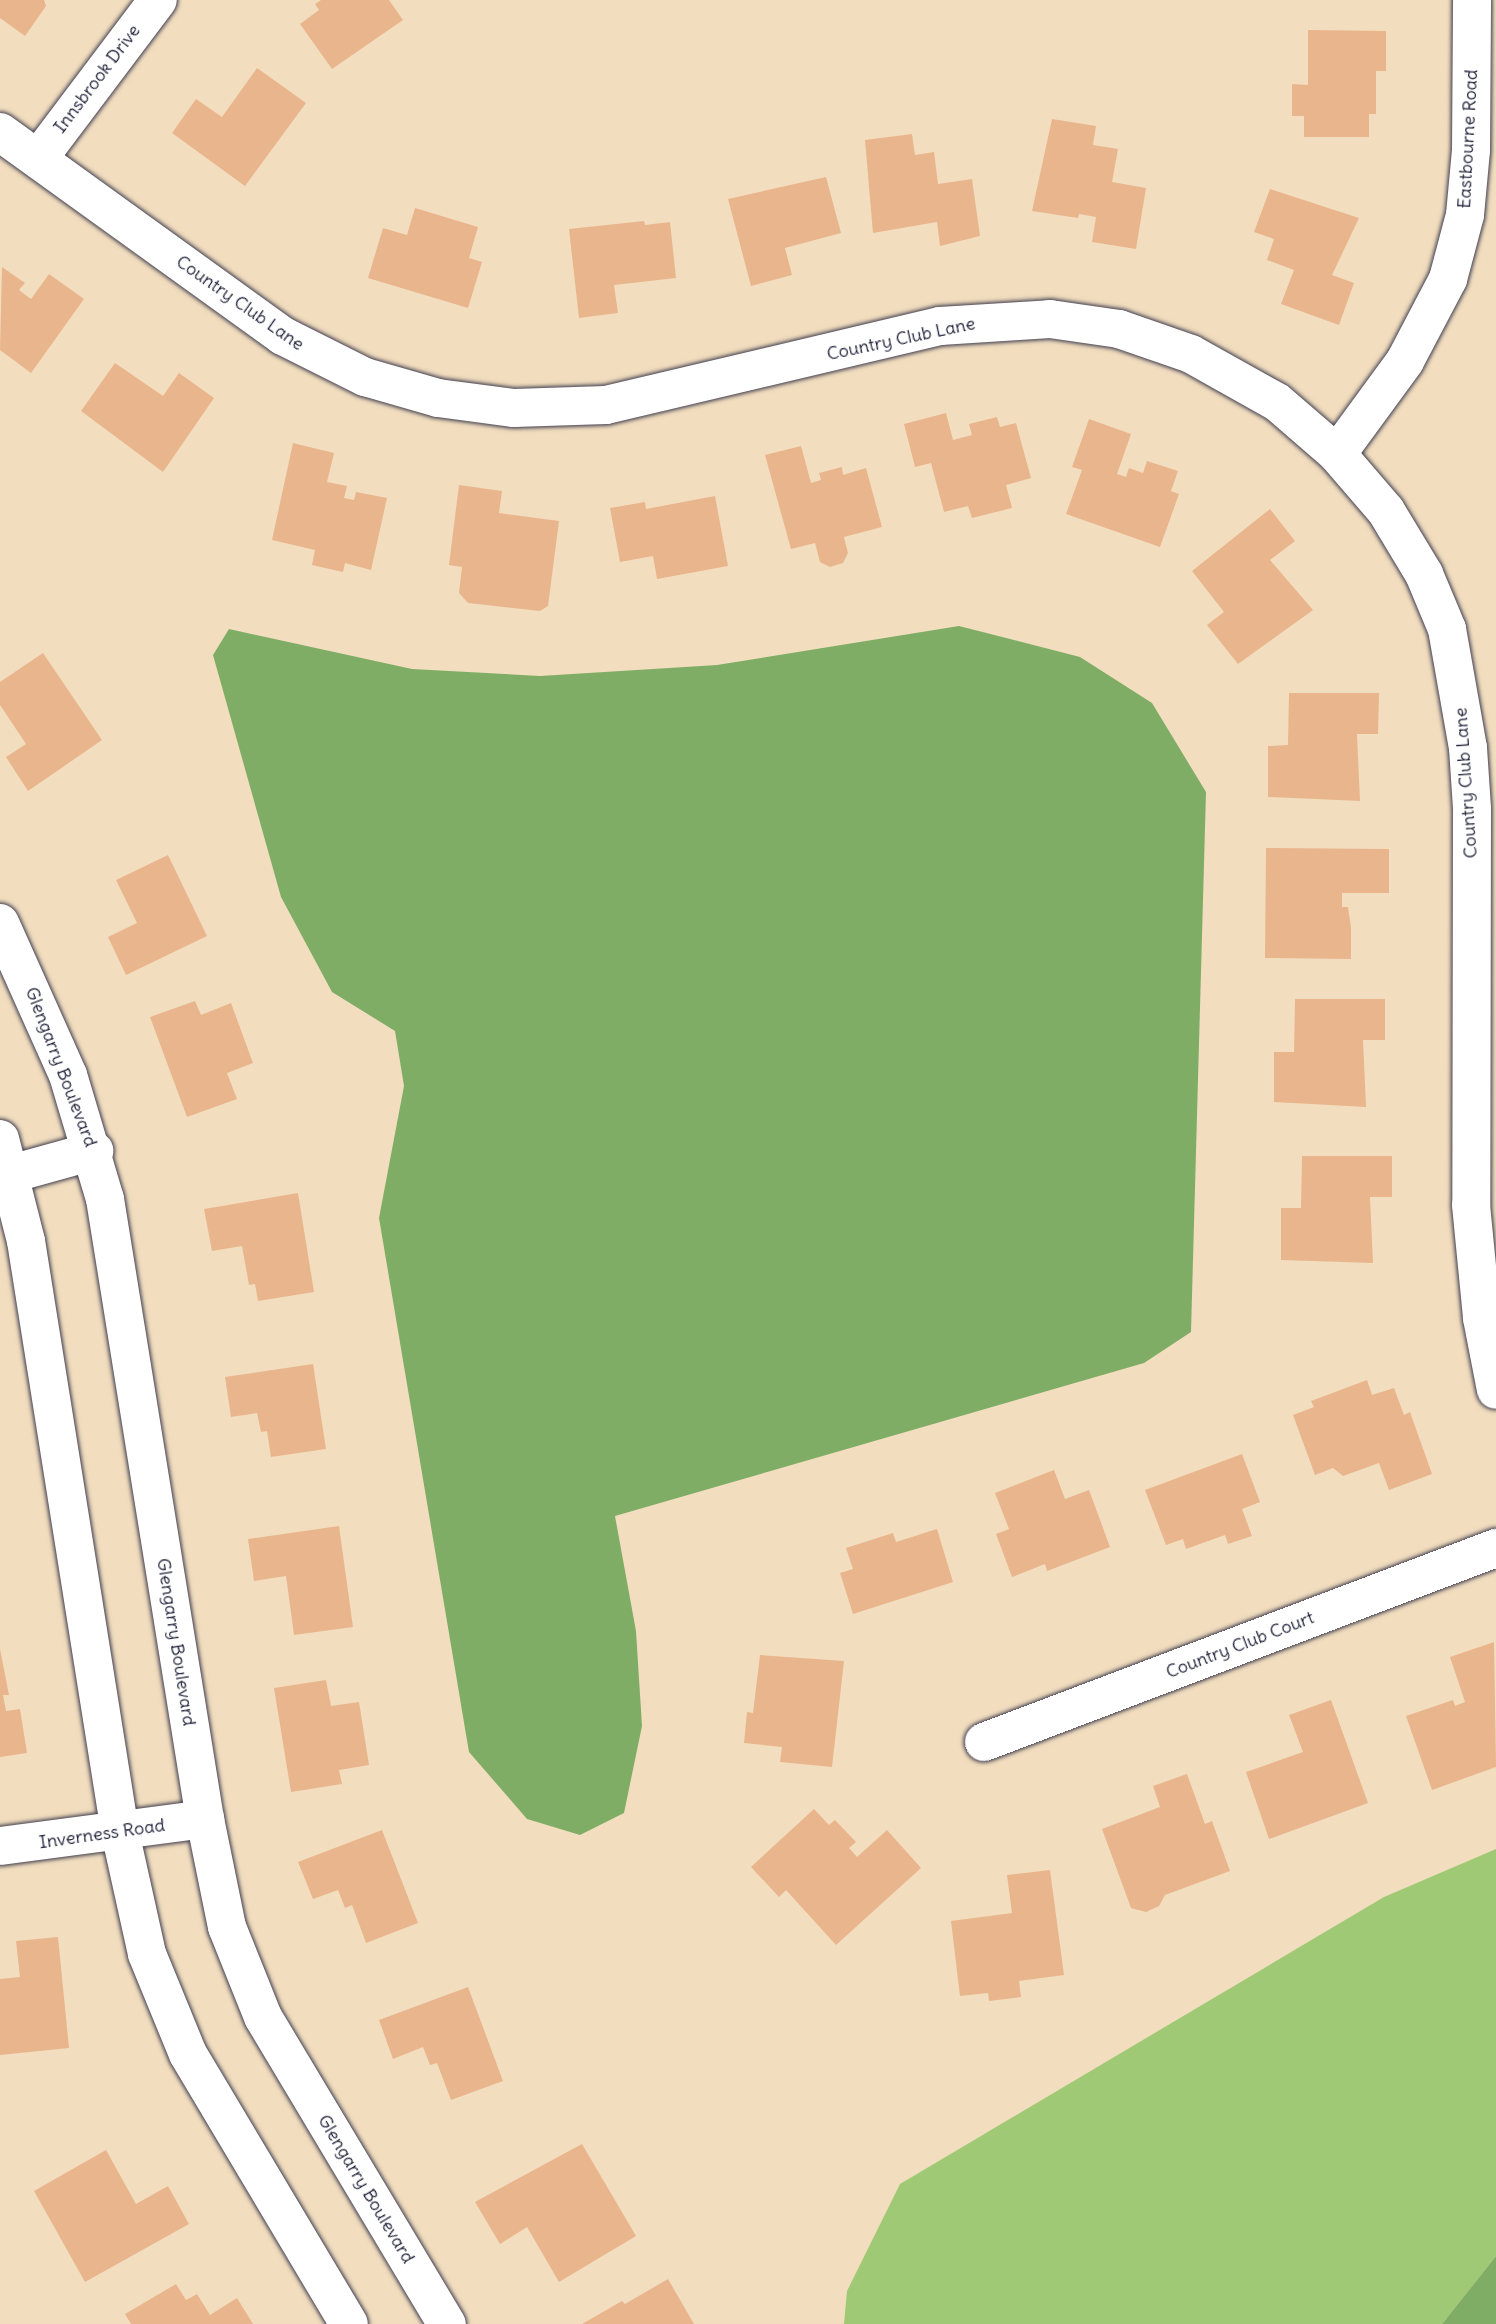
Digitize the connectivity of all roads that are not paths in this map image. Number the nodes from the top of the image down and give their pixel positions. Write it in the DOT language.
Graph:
graph roads {
  1 [pos="158,0"];
  2 [pos="1472,0"];
  3 [pos="0,132"];
  4 [pos="37,159"];
  5 [pos="1337,454"];
  6 [pos="0,923"];
  7 [pos="94,1151"];
  8 [pos="4,1163"];
  9 [pos="1496,1391"];
  10 [pos="1496,1548"];
  11 [pos="984,1742"];
  12 [pos="205,1819"];
  13 [pos="120,1832"];
  14 [pos="0,1846"];
  15 [pos="349,2324"];
  16 [pos="447,2324"];
  1 -- 4 [label="street, Innsbrook Drive"];
  2 -- 5 [label="street, Eastbourne Road"];
  3 -- 4 [label="street, Country Club Lane"];
  4 -- 5 [label="street, Country Club Lane"];
  5 -- 9 [label="street, Country Club Lane"];
  6 -- 7 [label="street, Glengarry Boulevard"];
  7 -- 8 [label="street"];
  7 -- 12 [label="street, Glengarry Boulevard"];
  8 -- 13 [label="street"];
  10 -- 11 [label="street, Country Club Court"];
  12 -- 13 [label="street, Inverness Road"];
  12 -- 16 [label="street, Glengarry Boulevard"];
  13 -- 14 [label="street, Inverness Road"];
  13 -- 15 [label="street"];
}
